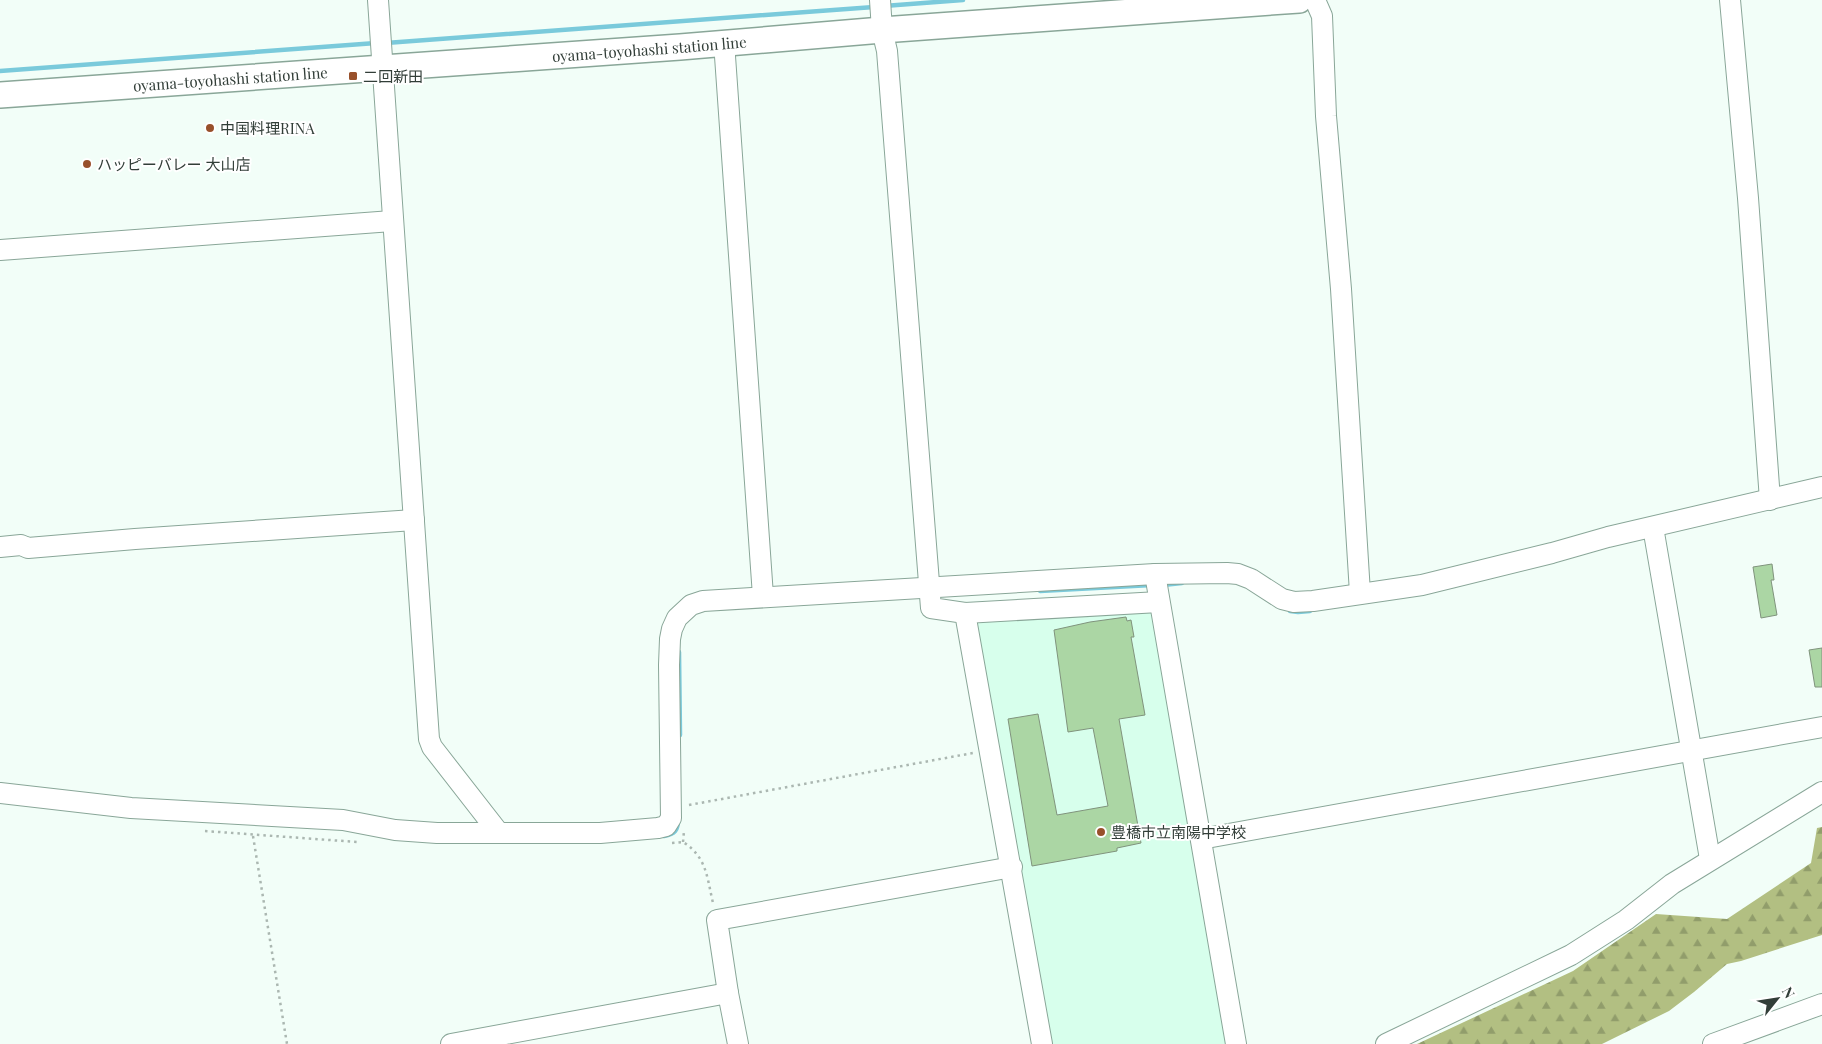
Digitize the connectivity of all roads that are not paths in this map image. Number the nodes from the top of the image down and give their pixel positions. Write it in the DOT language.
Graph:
graph roads {
  1 [pos="378,0"];
  2 [pos="1299,0"];
  3 [pos="1315,0"];
  4 [pos="1730,0"];
  5 [pos="881,15"];
  6 [pos="724,42"];
  7 [pos="382,67"];
  8 [pos="0,95"];
  9 [pos="392,221"];
  10 [pos="0,250"];
  11 [pos="1822,487"];
  12 [pos="1770,500"];
  13 [pos="414,520"];
  14 [pos="1654,534"];
  15 [pos="0,547"];
  16 [pos="929,586"];
  17 [pos="1157,589"];
  18 [pos="1360,593"];
  19 [pos="763,596"];
  20 [pos="965,613"];
  21 [pos="1822,726"];
  22 [pos="1692,750"];
  23 [pos="1822,792"];
  24 [pos="0,793"];
  25 [pos="499,833"];
  26 [pos="1201,839"];
  27 [pos="1710,859"];
  28 [pos="1012,867"];
  29 [pos="728,993"];
  30 [pos="1822,1004"];
  31 [pos="451,1044"];
  32 [pos="738,1044"];
  33 [pos="1042,1044"];
  34 [pos="1236,1044"];
  35 [pos="1386,1044"];
  36 [pos="1713,1044"];
  1 -- 7 [label="street"];
  2 -- 5 [label="main road, oyama-toyohashi station line"];
  3 -- 18 [label="street"];
  4 -- 12 [label="street"];
  5 -- 6 [label="main road, oyama-toyohashi station line"];
  5 -- 16 [label="street"];
  6 -- 7 [label="main road, oyama-toyohashi station line"];
  6 -- 19 [label="street"];
  7 -- 8 [label="main road, oyama-toyohashi station line"];
  7 -- 9 [label="street"];
  9 -- 10 [label="street"];
  9 -- 13 [label="street"];
  11 -- 12 [label="street"];
  12 -- 14 [label="street"];
  13 -- 15 [label="street"];
  13 -- 25 [label="street"];
  14 -- 18 [label="street"];
  14 -- 22 [label="street"];
  16 -- 17 [label="street"];
  16 -- 19 [label="street"];
  16 -- 20 [label="street"];
  17 -- 18 [label="street"];
  17 -- 20 [label="street"];
  17 -- 26 [label="street"];
  19 -- 25 [label="street"];
  20 -- 28 [label="street"];
  21 -- 22 [label="street"];
  22 -- 26 [label="street"];
  22 -- 27 [label="street"];
  23 -- 27 [label="street"];
  24 -- 25 [label="street"];
  26 -- 34 [label="street"];
  27 -- 35 [label="street"];
  28 -- 29 [label="street"];
  28 -- 33 [label="street"];
  29 -- 31 [label="street"];
  29 -- 32 [label="street"];
  30 -- 36 [label="street"];
}
